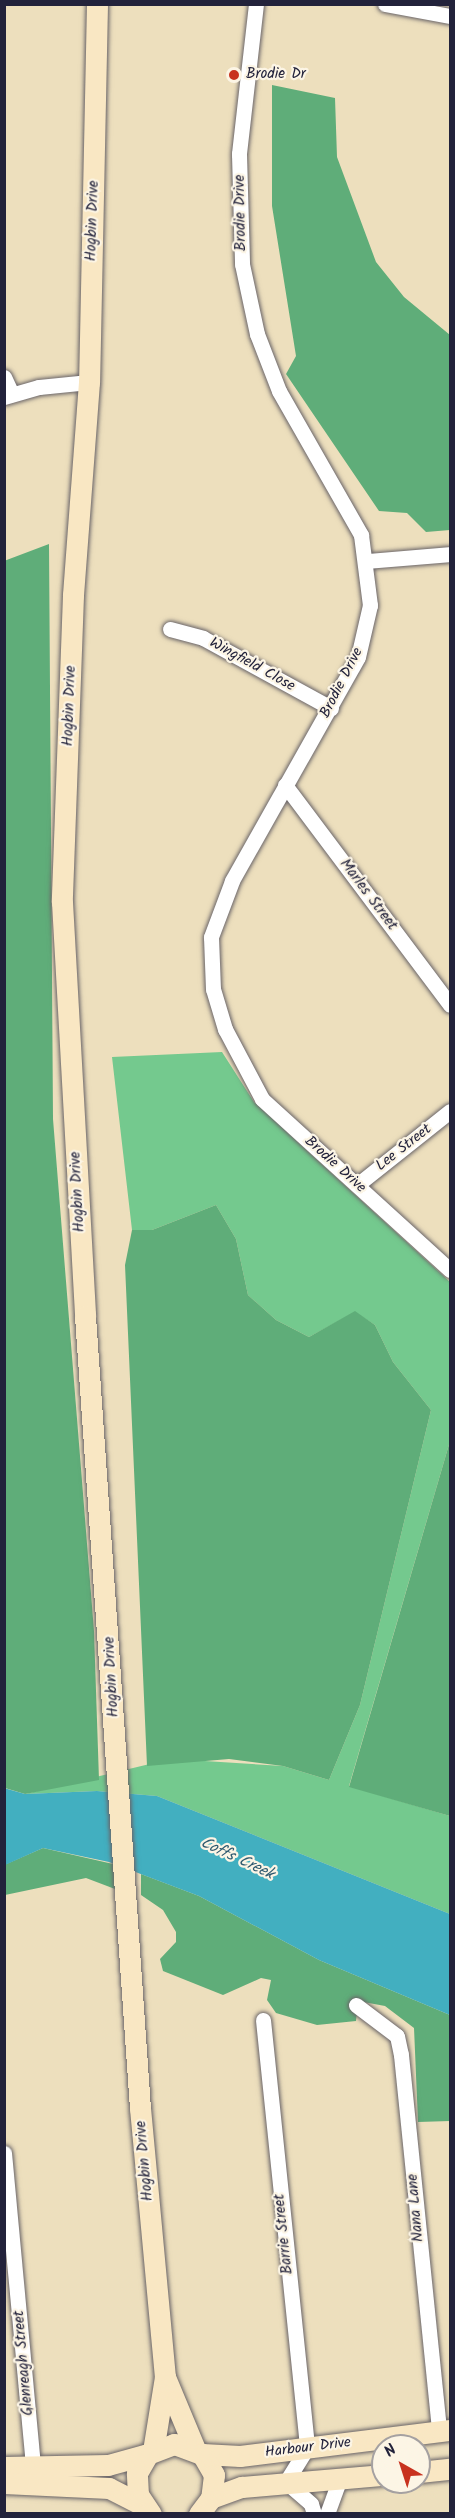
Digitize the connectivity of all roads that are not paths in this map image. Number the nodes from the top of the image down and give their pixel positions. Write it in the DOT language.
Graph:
graph roads {
  1 [pos="98,4"];
  2 [pos="256,4"];
  3 [pos="385,4"];
  4 [pos="450,16"];
  5 [pos="4,377"];
  6 [pos="89,382"];
  7 [pos="8,395"];
  8 [pos="450,554"];
  9 [pos="367,561"];
  10 [pos="170,629"];
  11 [pos="331,708"];
  12 [pos="285,785"];
  13 [pos="450,1005"];
  14 [pos="450,1111"];
  15 [pos="357,1185"];
  16 [pos="450,1270"];
  17 [pos="356,2006"];
  18 [pos="262,2020"];
  19 [pos="4,2153"];
  20 [pos="165,2377"];
  21 [pos="445,2431"];
  22 [pos="307,2448"];
  23 [pos="198,2451"];
  24 [pos="151,2453"];
  25 [pos="33,2466"];
  26 [pos="4,2467"];
  27 [pos="450,2469"];
  28 [pos="431,2471"];
  29 [pos="371,2476"];
  30 [pos="340,2478"];
  31 [pos="286,2482"];
  32 [pos="4,2483"];
  33 [pos="147,2509"];
  34 [pos="202,2510"];
  35 [pos="314,2514"];
  36 [pos="327,2514"];
  1 -- 6 [label="main road, Hogbin Drive"];
  2 -- 9 [label="street, Brodie Drive"];
  3 -- 4 [label="street"];
  5 -- 7 [label="street"];
  6 -- 7 [label="street"];
  6 -- 20 [label="main road, Hogbin Drive"];
  8 -- 9 [label="street"];
  9 -- 11 [label="street, Brodie Drive"];
  10 -- 11 [label="street, Wingfield Close"];
  11 -- 12 [label="street, Brodie Drive"];
  12 -- 13 [label="street, Marles Street"];
  12 -- 15 [label="street, Brodie Drive"];
  14 -- 15 [label="street, Lee Street"];
  15 -- 16 [label="street, Brodie Drive"];
  17 -- 21 [label="street, Nana Lane"];
  18 -- 22 [label="street, Barrie Street"];
  19 -- 25 [label="street, Glenreagh Street"];
  20 -- 23 [label="main road, Hogbin Drive"];
  20 -- 24 [label="main road, Hogbin Drive"];
  21 -- 22 [label="main road, Harbour Drive"];
  22 -- 23 [label="main road, Harbour Drive"];
  22 -- 31 [label="street"];
  23 -- 24 [label="main road, Harbour Drive"];
  23 -- 34 [label="main road, Hogbin Drive"];
  24 -- 25 [label="main road"];
  24 -- 33 [label="main road, Hogbin Drive"];
  25 -- 26 [label="main road"];
  27 -- 28 [label="main road"];
  29 -- 30 [label="main road, Harbour Drive"];
  30 -- 31 [label="main road, Harbour Drive"];
  30 -- 36 [label="street"];
  31 -- 34 [label="main road, Harbour Drive"];
  31 -- 35 [label="street"];
  32 -- 33 [label="main road"];
}
